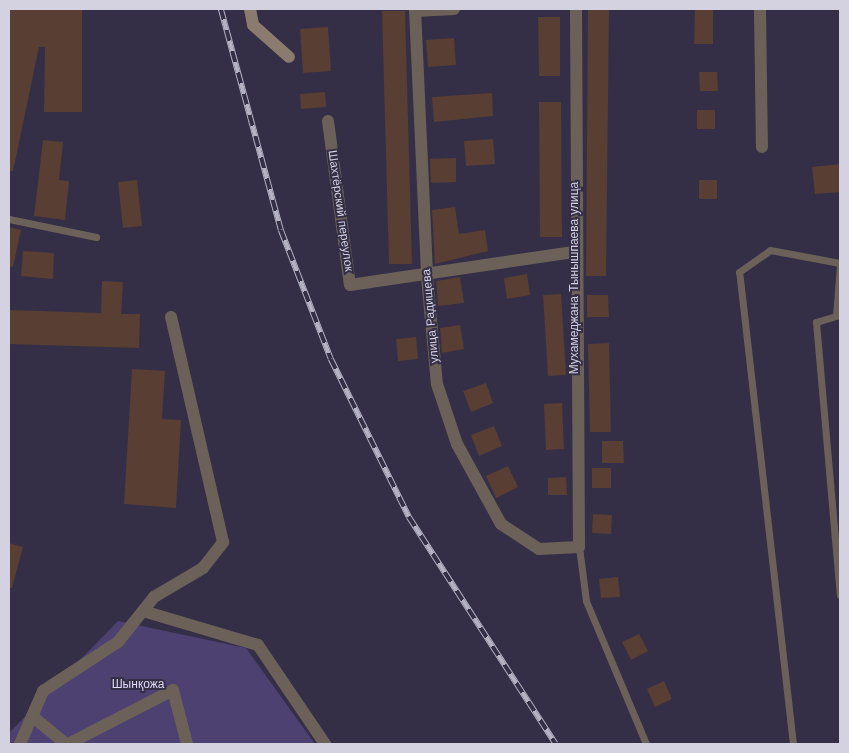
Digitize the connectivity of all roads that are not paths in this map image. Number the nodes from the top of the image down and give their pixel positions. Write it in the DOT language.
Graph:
graph roads {
  1 [pos="250,9"];
  2 [pos="454,9"];
  3 [pos="576,9"];
  4 [pos="760,9"];
  5 [pos="415,10"];
  6 [pos="290,57"];
  7 [pos="328,121"];
  8 [pos="762,147"];
  9 [pos="9,219"];
  10 [pos="96,237"];
  11 [pos="574,252"];
  12 [pos="840,264"];
  13 [pos="427,277"];
  14 [pos="171,317"];
  15 [pos="579,547"];
  16 [pos="840,594"];
  17 [pos="143,611"];
  18 [pos="32,716"];
  19 [pos="20,744"];
  20 [pos="67,744"];
  21 [pos="187,744"];
  22 [pos="325,744"];
  23 [pos="646,744"];
  24 [pos="793,744"];
  1 -- 6 [label="street"];
  2 -- 5 [label="street"];
  3 -- 11 [label="street, Мухамеджана Тынышпаева улица"];
  4 -- 8 [label="street"];
  5 -- 13 [label="street, улица Радищева"];
  7 -- 13 [label="street, Шахтёрский переулок"];
  9 -- 10 [label="lane"];
  11 -- 13 [label="street, Шахтёрский переулок"];
  11 -- 15 [label="street, Мухамеджана Тынышпаева улица"];
  12 -- 16 [label="lane"];
  12 -- 24 [label="lane"];
  13 -- 15 [label="street, улица Радищева"];
  14 -- 17 [label="street"];
  15 -- 23 [label="lane"];
  17 -- 18 [label="street"];
  17 -- 22 [label="street"];
  18 -- 19 [label="street"];
  18 -- 20 [label="street"];
  20 -- 21 [label="street"];
}
